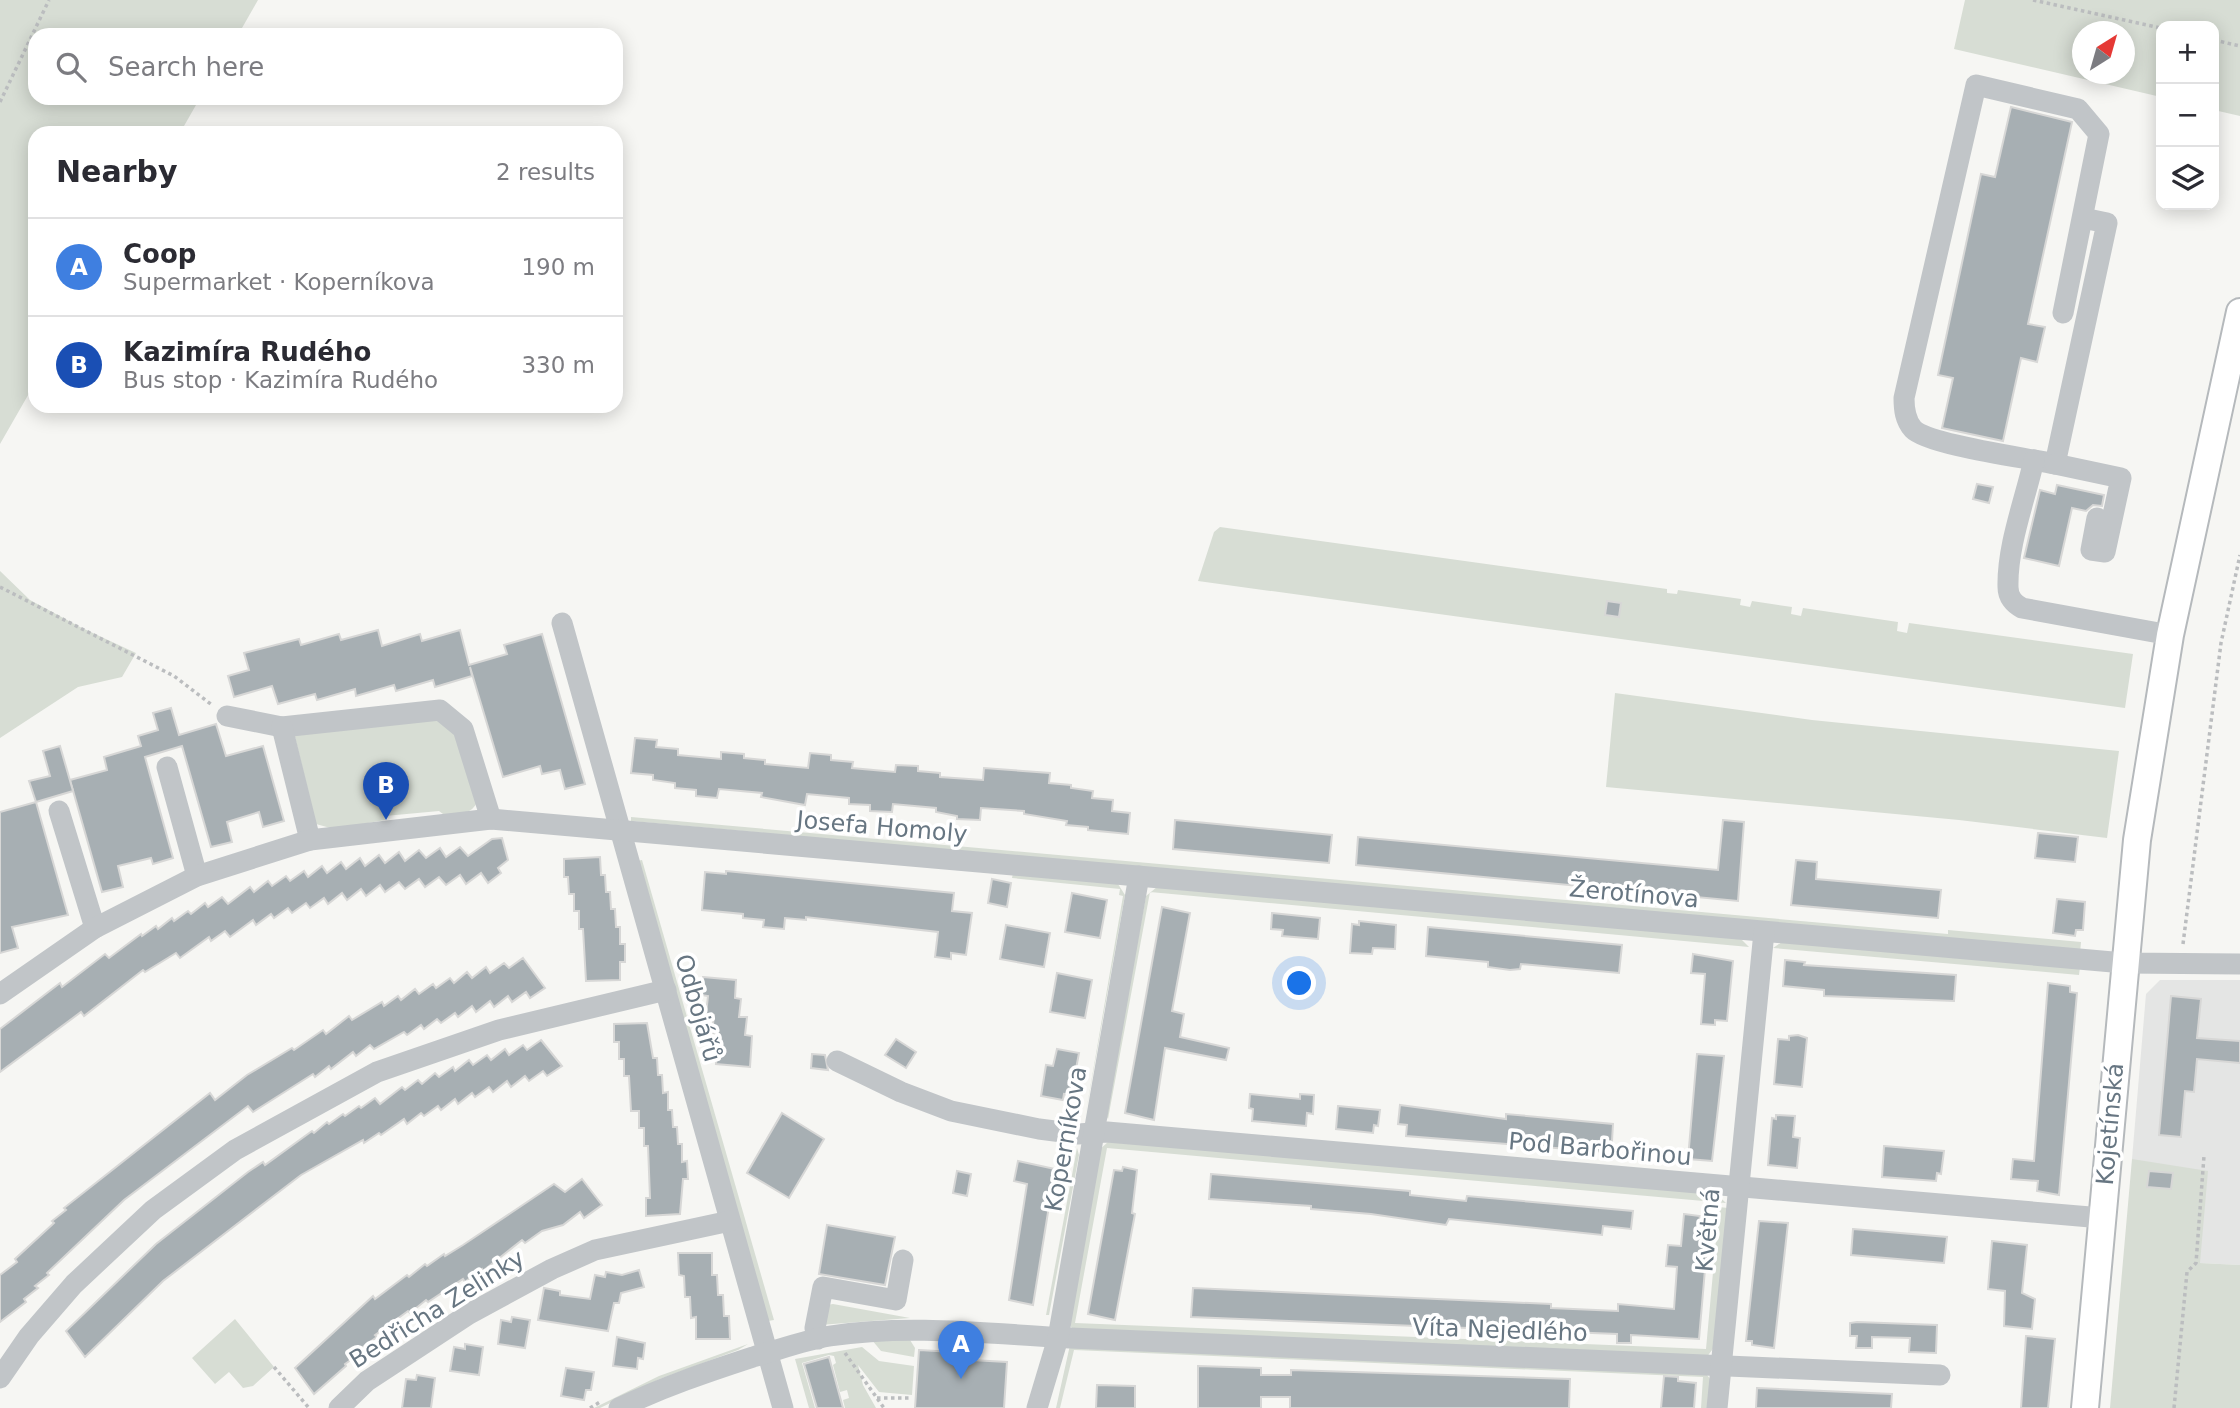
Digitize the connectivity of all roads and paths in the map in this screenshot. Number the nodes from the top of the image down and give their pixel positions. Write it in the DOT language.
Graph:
graph roads {
  1 [pos="49,0"];
  2 [pos="2033,0"];
  3 [pos="2156,27"];
  4 [pos="35,28"];
  5 [pos="2219,41"];
  6 [pos="28,43"];
  7 [pos="2240,46"];
  8 [pos="0,100"];
  9 [pos="2083,218"];
  10 [pos="2240,312"];
  11 [pos="2063,313"];
  12 [pos="2045,462"];
  13 [pos="2097,518"];
  14 [pos="2240,555"];
  15 [pos="0,587"];
  16 [pos="562,622"];
  17 [pos="2170,635"];
  18 [pos="227,716"];
  19 [pos="282,727"];
  20 [pos="167,766"];
  21 [pos="59,811"];
  22 [pos="491,819"];
  23 [pos="622,830"];
  24 [pos="310,840"];
  25 [pos="197,876"];
  26 [pos="1139,876"];
  27 [pos="95,928"];
  28 [pos="1764,932"];
  29 [pos="2124,963"];
  30 [pos="2181,964"];
  31 [pos="2240,964"];
  32 [pos="666,990"];
  33 [pos="0,994"];
  34 [pos="837,1060"];
  35 [pos="1093,1131"];
  36 [pos="2204,1156"];
  37 [pos="1739,1188"];
  38 [pos="2102,1218"];
  39 [pos="730,1221"];
  40 [pos="903,1260"];
  41 [pos="1058,1338"];
  42 [pos="829,1341"];
  43 [pos="766,1353"];
  44 [pos="1721,1366"];
  45 [pos="274,1367"];
  46 [pos="1940,1375"];
  47 [pos="0,1378"];
  48 [pos="877,1398"];
  49 [pos="912,1398"];
  50 [pos="309,1408"];
  51 [pos="339,1408"];
  52 [pos="619,1408"];
  53 [pos="783,1408"];
  54 [pos="884,1408"];
  55 [pos="1037,1408"];
  56 [pos="1717,1408"];
  57 [pos="2085,1408"];
  58 [pos="2174,1408"];
  1 -- 4 [label="path"];
  2 -- 3 [label="path"];
  5 -- 7 [label="path"];
  6 -- 8 [label="path"];
  9 -- 11 [label="street"];
  9 -- 12 [label="street"];
  9 -- 12 [label="street"];
  10 -- 17 [label="main road, Kojetínská"];
  12 -- 13 [label="street"];
  12 -- 17 [label="street"];
  14 -- 30 [label="path"];
  15 -- 18 [label="path"];
  16 -- 23 [label="street, Odbojářů"];
  17 -- 29 [label="main road, Kojetínská"];
  18 -- 19 [label="street"];
  19 -- 22 [label="street"];
  19 -- 24 [label="street"];
  20 -- 25 [label="street"];
  21 -- 27 [label="street"];
  22 -- 23 [label="street, Josefa Homoly"];
  22 -- 24 [label="street, Josefa Homoly"];
  23 -- 26 [label="street, Josefa Homoly"];
  23 -- 32 [label="street, Odbojářů"];
  24 -- 25 [label="street, Josefa Homoly"];
  25 -- 27 [label="street, Josefa Homoly"];
  26 -- 28 [label="street, Žerotínova"];
  26 -- 35 [label="street, Koperníkova"];
  27 -- 33 [label="street, Josefa Homoly"];
  28 -- 29 [label="street, Žerotínova"];
  28 -- 37 [label="street, Květná"];
  29 -- 30 [label="street, Žerotínova"];
  29 -- 38 [label="main road, Kojetínská"];
  30 -- 31 [label="street, Žerotínova"];
  32 -- 39 [label="street, Odbojářů"];
  32 -- 47 [label="street"];
  34 -- 35 [label="street, Pod Barbořinou"];
  35 -- 37 [label="street, Pod Barbořinou"];
  35 -- 41 [label="street, Koperníkova"];
  36 -- 58 [label="path"];
  37 -- 38 [label="street, Pod Barbořinou"];
  37 -- 44 [label="street, Květná"];
  38 -- 57 [label="main road, Kojetínská"];
  39 -- 43 [label="street, Odbojářů"];
  39 -- 51 [label="street, Bedřicha Zelinky"];
  40 -- 42 [label="street"];
  41 -- 42 [label="street, Víta Nejedlého"];
  41 -- 44 [label="street, Víta Nejedlého"];
  41 -- 55 [label="street, Koperníkova"];
  42 -- 43 [label="street, Víta Nejedlého"];
  42 -- 48 [label="path"];
  43 -- 52 [label="street, Víta Nejedlého"];
  43 -- 53 [label="street, Odbojářů"];
  44 -- 46 [label="street, Víta Nejedlého"];
  44 -- 56 [label="street, Květná"];
  45 -- 50 [label="path"];
  48 -- 49 [label="path"];
  48 -- 54 [label="path"];
}
